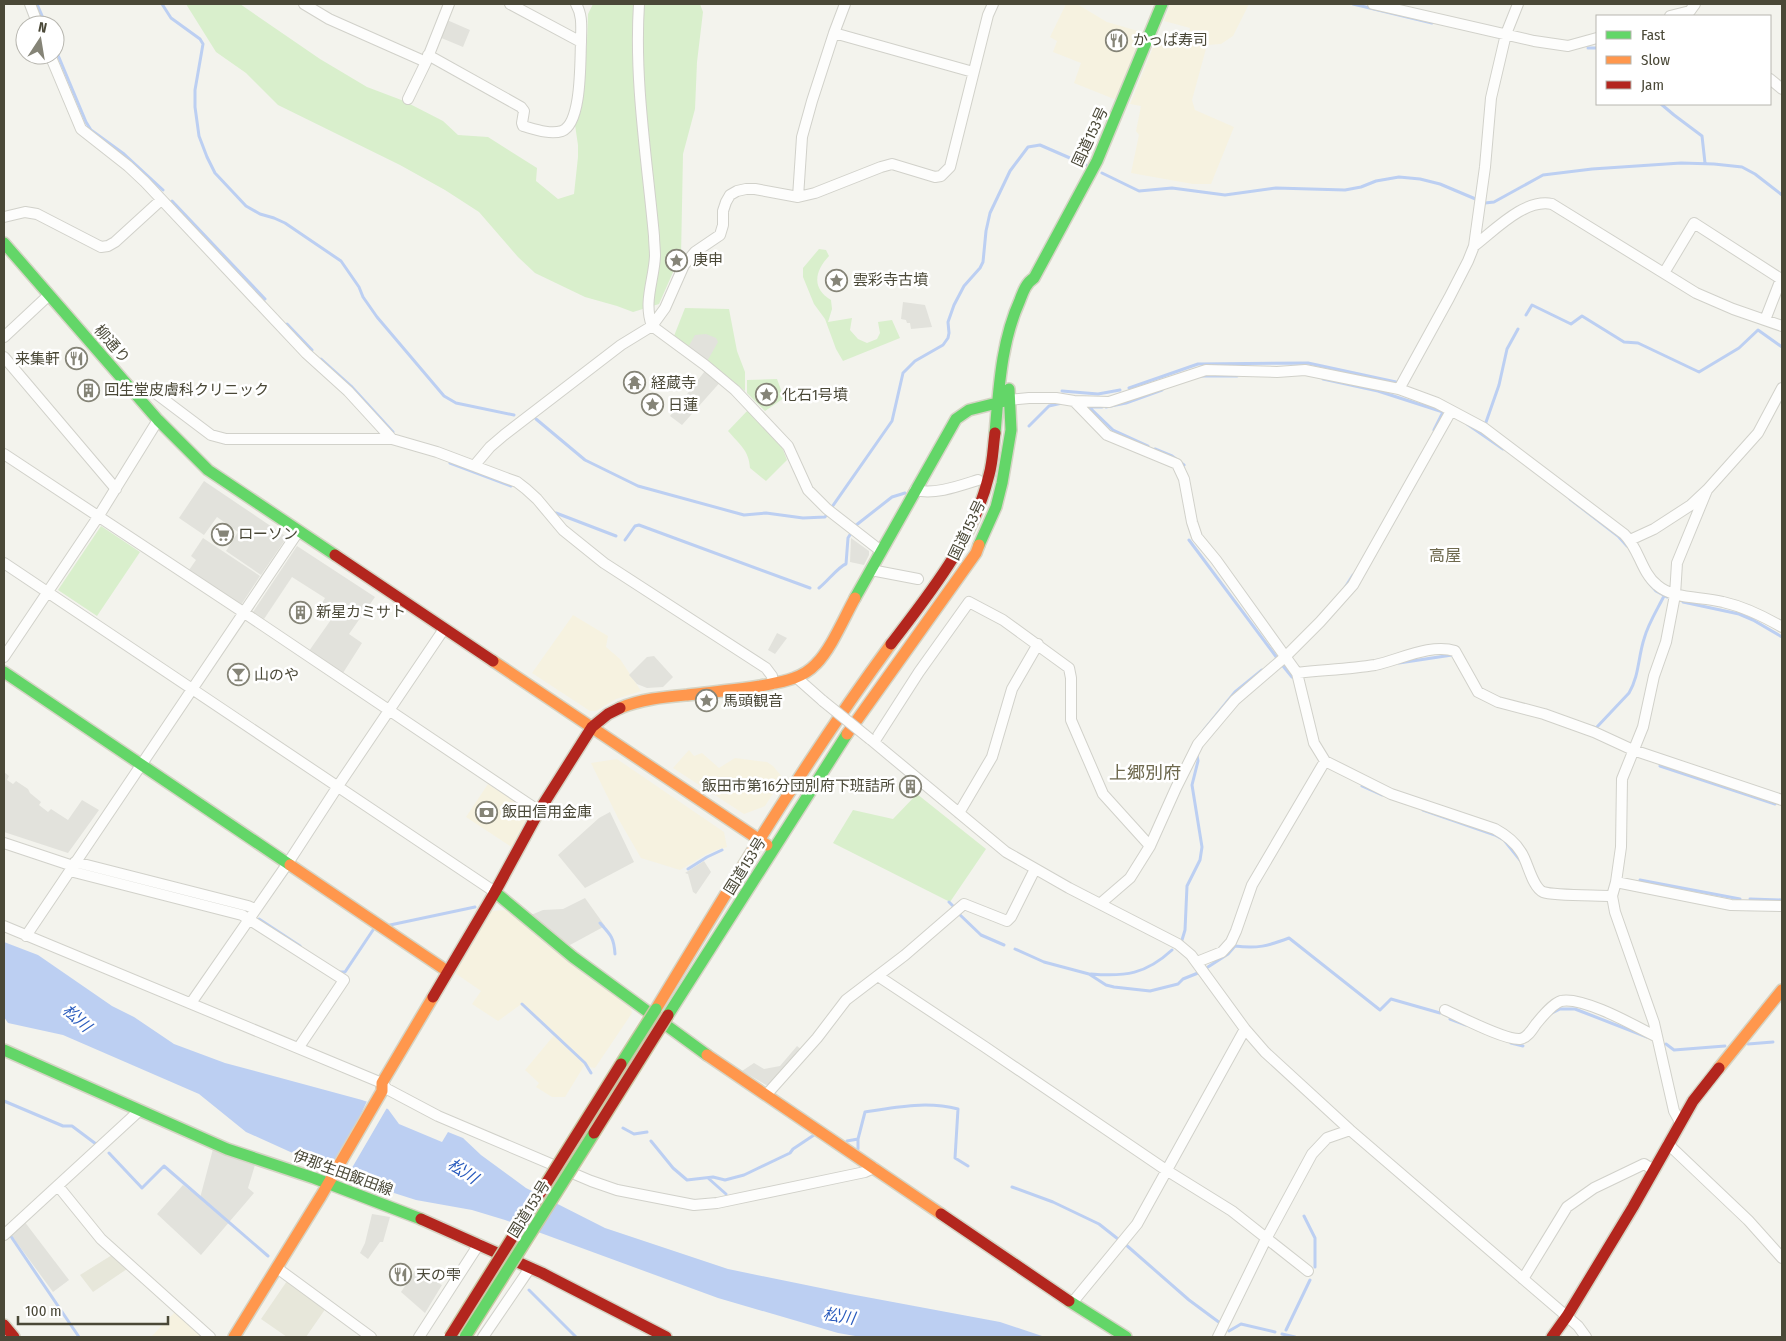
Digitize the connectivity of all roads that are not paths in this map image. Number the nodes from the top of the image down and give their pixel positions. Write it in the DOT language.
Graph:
graph roads {
  1 [pos="304,4"];
  2 [pos="449,4"];
  3 [pos="510,4"];
  4 [pos="576,4"];
  5 [pos="639,4"];
  6 [pos="845,4"];
  7 [pos="993,4"];
  8 [pos="1162,4"];
  9 [pos="1373,4"];
  10 [pos="1518,4"];
  11 [pos="1694,10"];
  12 [pos="1674,15"];
  13 [pos="834,33"];
  14 [pos="1506,34"];
  15 [pos="1596,38"];
  16 [pos="581,42"];
  17 [pos="427,58"];
  18 [pos="54,65"];
  19 [pos="973,72"];
  20 [pos="1771,80"];
  21 [pos="1782,88"];
  22 [pos="408,99"];
  23 [pos="798,197"];
  24 [pos="161,200"];
  25 [pos="4,217"];
  26 [pos="4,243"];
  27 [pos="1474,246"];
  28 [pos="1664,273"];
  29 [pos="49,295"];
  30 [pos="1765,320"];
  31 [pos="652,326"];
  32 [pos="1782,326"];
  33 [pos="4,337"];
  34 [pos="4,357"];
  35 [pos="1782,388"];
  36 [pos="1399,389"];
  37 [pos="136,394"];
  38 [pos="1004,401"];
  39 [pos="1074,401"];
  40 [pos="1451,411"];
  41 [pos="158,420"];
  42 [pos="392,439"];
  43 [pos="4,454"];
  44 [pos="474,466"];
  45 [pos="978,480"];
  46 [pos="116,489"];
  47 [pos="915,490"];
  48 [pos="1707,490"];
  49 [pos="98,517"];
  50 [pos="298,532"];
  51 [pos="1630,540"];
  52 [pos="881,551"];
  53 [pos="4,563"];
  54 [pos="871,570"];
  55 [pos="918,579"];
  56 [pos="47,592"];
  57 [pos="1675,595"];
  58 [pos="243,612"];
  59 [pos="1782,627"];
  60 [pos="444,629"];
  61 [pos="1038,644"];
  62 [pos="4,657"];
  63 [pos="1285,657"];
  64 [pos="4,672"];
  65 [pos="1297,673"];
  66 [pos="796,678"];
  67 [pos="773,684"];
  68 [pos="191,688"];
  69 [pos="389,711"];
  70 [pos="592,727"];
  71 [pos="872,741"];
  72 [pos="1634,750"];
  73 [pos="1325,761"];
  74 [pos="140,764"];
  75 [pos="338,786"];
  76 [pos="1782,800"];
  77 [pos="539,811"];
  78 [pos="959,813"];
  79 [pos="758,840"];
  80 [pos="4,843"];
  81 [pos="1150,846"];
  82 [pos="773,849"];
  83 [pos="288,864"];
  84 [pos="73,866"];
  85 [pos="1035,869"];
  86 [pos="1616,882"];
  87 [pos="495,892"];
  88 [pos="1612,896"];
  89 [pos="1101,903"];
  90 [pos="1782,906"];
  91 [pos="255,909"];
  92 [pos="249,918"];
  93 [pos="4,926"];
  94 [pos="26,936"];
  95 [pos="1197,962"];
  96 [pos="447,972"];
  97 [pos="878,976"];
  98 [pos="1782,990"];
  99 [pos="191,1003"];
  100 [pos="1445,1010"];
  101 [pos="1245,1029"];
  102 [pos="1657,1037"];
  103 [pos="299,1048"];
  104 [pos="6,1055"];
  105 [pos="382,1087"];
  106 [pos="767,1094"];
  107 [pos="139,1111"];
  108 [pos="1680,1122"];
  109 [pos="1350,1130"];
  110 [pos="1668,1144"];
  111 [pos="874,1168"];
  112 [pos="1166,1170"];
  113 [pos="1654,1170"];
  114 [pos="330,1179"];
  115 [pos="58,1186"];
  116 [pos="4,1233"];
  117 [pos="1266,1239"];
  118 [pos="479,1244"];
  119 [pos="1782,1258"];
  120 [pos="277,1268"];
  121 [pos="530,1268"];
  122 [pos="1308,1271"];
  123 [pos="1522,1279"];
  124 [pos="1072,1303"];
  125 [pos="1567,1316"];
  126 [pos="4,1325"];
  127 [pos="14,1337"];
  128 [pos="210,1337"];
  129 [pos="234,1337"];
  130 [pos="371,1337"];
  131 [pos="419,1337"];
  132 [pos="450,1337"];
  133 [pos="465,1337"];
  134 [pos="483,1337"];
  135 [pos="666,1337"];
  136 [pos="1126,1337"];
  137 [pos="1218,1337"];
  138 [pos="1552,1337"];
  139 [pos="1586,1337"];
  1 -- 17 [label="street"];
  2 -- 17 [label="street"];
  3 -- 16 [label="street"];
  4 -- 16 [label="street"];
  5 -- 31 [label="street"];
  6 -- 13 [label="street"];
  7 -- 19 [label="street"];
  8 -- 38 [label="main road, 国道153号"];
  9 -- 14 [label="street"];
  10 -- 14 [label="street"];
  11 -- 12 [label="street"];
  13 -- 19 [label="street"];
  13 -- 23 [label="street"];
  14 -- 15 [label="street"];
  14 -- 27 [label="street"];
  16 -- 17 [label="street"];
  17 -- 22 [label="street"];
  18 -- 24 [label="street"];
  19 -- 23 [label="street"];
  20 -- 21 [label="street"];
  23 -- 31 [label="street"];
  24 -- 25 [label="street"];
  24 -- 42 [label="street"];
  26 -- 29 [label="main road, 柳通り"];
  27 -- 28 [label="street"];
  27 -- 36 [label="street"];
  28 -- 30 [label="street"];
  28 -- 30 [label="street"];
  29 -- 33 [label="street"];
  29 -- 37 [label="main road, 柳通り"];
  30 -- 32 [label="street"];
  31 -- 44 [label="street"];
  31 -- 52 [label="street"];
  34 -- 46 [label="street"];
  35 -- 48 [label="street"];
  36 -- 39 [label="street"];
  36 -- 40 [label="street"];
  37 -- 41 [label="main road, 柳通り"];
  37 -- 42 [label="street"];
  38 -- 39 [label="street"];
  38 -- 47 [label="main road"];
  38 -- 79 [label="main road, 国道153号"];
  38 -- 82 [label="main road, 国道153号"];
  39 -- 63 [label="street"];
  40 -- 51 [label="street"];
  40 -- 63 [label="street"];
  41 -- 46 [label="street"];
  41 -- 50 [label="main road, 柳通り"];
  42 -- 44 [label="street"];
  43 -- 49 [label="street"];
  44 -- 67 [label="street"];
  45 -- 47 [label="street"];
  46 -- 49 [label="street"];
  47 -- 52 [label="main road"];
  48 -- 51 [label="street"];
  48 -- 57 [label="street"];
  49 -- 56 [label="street"];
  49 -- 58 [label="street"];
  50 -- 58 [label="street"];
  50 -- 60 [label="main road, 柳通り"];
  51 -- 57 [label="street"];
  52 -- 54 [label="main road"];
  53 -- 56 [label="street"];
  54 -- 55 [label="street"];
  54 -- 66 [label="main road"];
  56 -- 62 [label="street"];
  56 -- 68 [label="street"];
  57 -- 59 [label="street"];
  57 -- 72 [label="street"];
  58 -- 68 [label="street"];
  58 -- 69 [label="street"];
  60 -- 69 [label="street"];
  60 -- 70 [label="main road, 柳通り"];
  61 -- 71 [label="street"];
  61 -- 78 [label="street"];
  61 -- 81 [label="street"];
  63 -- 65 [label="street"];
  63 -- 81 [label="street"];
  64 -- 74 [label="main road"];
  65 -- 72 [label="street"];
  65 -- 73 [label="street"];
  66 -- 67 [label="main road"];
  66 -- 71 [label="street, bridge"];
  67 -- 70 [label="main road"];
  68 -- 74 [label="street"];
  68 -- 75 [label="street"];
  69 -- 75 [label="street"];
  69 -- 77 [label="street"];
  70 -- 77 [label="main road"];
  70 -- 79 [label="main road, 柳通り"];
  71 -- 78 [label="street"];
  72 -- 76 [label="street"];
  72 -- 86 [label="street"];
  73 -- 88 [label="street"];
  73 -- 95 [label="street"];
  74 -- 83 [label="main road"];
  74 -- 84 [label="street"];
  75 -- 83 [label="street"];
  75 -- 87 [label="street"];
  77 -- 87 [label="main road"];
  78 -- 85 [label="street"];
  79 -- 82 [label="main road, 柳通り"];
  79 -- 132 [label="main road, 国道153号, bridge"];
  80 -- 84 [label="street"];
  81 -- 89 [label="street"];
  82 -- 133 [label="main road, 国道153号, bridge"];
  83 -- 91 [label="street"];
  83 -- 96 [label="main road"];
  84 -- 91 [label="street"];
  84 -- 92 [label="street"];
  84 -- 94 [label="street"];
  85 -- 89 [label="street"];
  85 -- 97 [label="street"];
  86 -- 88 [label="street"];
  86 -- 90 [label="street"];
  87 -- 96 [label="main road"];
  87 -- 106 [label="main road"];
  88 -- 102 [label="street"];
  89 -- 95 [label="street"];
  91 -- 92 [label="street"];
  92 -- 99 [label="street"];
  92 -- 103 [label="street"];
  93 -- 94 [label="street"];
  94 -- 99 [label="street"];
  95 -- 101 [label="street"];
  96 -- 105 [label="main road"];
  97 -- 106 [label="street"];
  97 -- 112 [label="street"];
  98 -- 108 [label="main road"];
  99 -- 103 [label="street"];
  100 -- 102 [label="street"];
  101 -- 109 [label="street"];
  101 -- 112 [label="street"];
  102 -- 108 [label="street"];
  103 -- 105 [label="street"];
  104 -- 107 [label="main road, 伊那生田飯田線"];
  105 -- 111 [label="street"];
  105 -- 114 [label="main road"];
  106 -- 111 [label="main road"];
  107 -- 114 [label="main road, 伊那生田飯田線"];
  107 -- 115 [label="street"];
  108 -- 110 [label="main road"];
  109 -- 117 [label="street"];
  109 -- 123 [label="street"];
  110 -- 113 [label="main road"];
  110 -- 119 [label="street"];
  111 -- 124 [label="main road"];
  112 -- 117 [label="street"];
  112 -- 124 [label="street"];
  113 -- 123 [label="street"];
  113 -- 125 [label="main road"];
  114 -- 118 [label="main road, 伊那生田飯田線"];
  114 -- 120 [label="main road"];
  115 -- 116 [label="street"];
  115 -- 128 [label="street"];
  117 -- 122 [label="street"];
  117 -- 137 [label="street"];
  118 -- 121 [label="main road, 伊那生田飯田線"];
  118 -- 131 [label="street"];
  120 -- 129 [label="main road"];
  120 -- 130 [label="street"];
  121 -- 134 [label="street"];
  121 -- 135 [label="main road, 伊那生田飯田線"];
  123 -- 125 [label="street"];
  124 -- 136 [label="main road"];
  125 -- 138 [label="main road"];
  125 -- 139 [label="street"];
  126 -- 127 [label="main road"];
}
